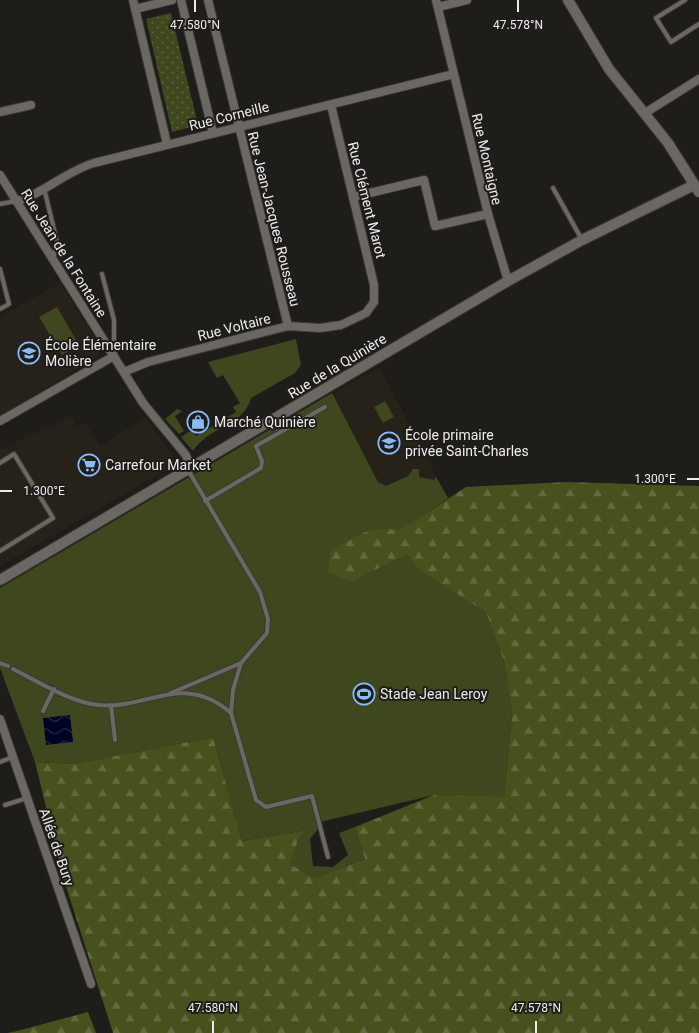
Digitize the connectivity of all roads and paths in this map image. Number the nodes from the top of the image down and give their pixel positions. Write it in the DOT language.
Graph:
graph roads {
  1 [pos="133,0"];
  2 [pos="172,0"];
  3 [pos="181,0"];
  4 [pos="208,0"];
  5 [pos="467,0"];
  6 [pos="568,0"];
  7 [pos="685,0"];
  8 [pos="437,3"];
  9 [pos="135,9"];
  10 [pos="699,24"];
  11 [pos="454,74"];
  12 [pos="699,79"];
  13 [pos="31,105"];
  14 [pos="331,105"];
  15 [pos="0,112"];
  16 [pos="645,113"];
  17 [pos="239,127"];
  18 [pos="212,133"];
  19 [pos="168,144"];
  20 [pos="0,175"];
  21 [pos="697,187"];
  22 [pos="44,188"];
  23 [pos="553,188"];
  24 [pos="354,197"];
  25 [pos="16,201"];
  26 [pos="0,204"];
  27 [pos="488,214"];
  28 [pos="582,240"];
  29 [pos="54,259"];
  30 [pos="0,270"];
  31 [pos="102,274"];
  32 [pos="508,281"];
  33 [pos="374,302"];
  34 [pos="0,309"];
  35 [pos="288,326"];
  36 [pos="114,356"];
  37 [pos="124,372"];
  38 [pos="326,407"];
  39 [pos="0,421"];
  40 [pos="0,462"];
  41 [pos="190,468"];
  42 [pos="205,501"];
  43 [pos="0,551"];
  44 [pos="0,580"];
  45 [pos="0,663"];
  46 [pos="241,663"];
  47 [pos="8,666"];
  48 [pos="13,669"];
  49 [pos="54,689"];
  50 [pos="168,694"];
  51 [pos="111,705"];
  52 [pos="43,711"];
  53 [pos="231,713"];
  54 [pos="0,719"];
  55 [pos="115,740"];
  56 [pos="13,757"];
  57 [pos="0,762"];
  58 [pos="27,798"];
  59 [pos="5,806"];
  60 [pos="328,857"];
  61 [pos="91,984"];
  1 -- 9 [label="street"];
  2 -- 9 [label="street"];
  3 -- 18 [label="street"];
  4 -- 17 [label="street, Rue Jean-Jacques Rousseau"];
  5 -- 8 [label="street"];
  6 -- 16 [label="street"];
  7 -- 10 [label="lane"];
  8 -- 11 [label="street, Rue Montaigne"];
  9 -- 19 [label="street"];
  11 -- 14 [label="street, Rue Corneille"];
  11 -- 27 [label="street, Rue Montaigne"];
  12 -- 16 [label="street"];
  13 -- 15 [label="street"];
  14 -- 17 [label="street, Rue Corneille"];
  14 -- 24 [label="street, Rue Clément Marot"];
  16 -- 21 [label="street"];
  17 -- 18 [label="street, Rue Corneille"];
  17 -- 35 [label="street, Rue Jean-Jacques Rousseau"];
  18 -- 19 [label="street, Rue Corneille"];
  19 -- 22 [label="street, Rue Corneille"];
  20 -- 25 [label="street, Rue Jean de la Fontaine"];
  21 -- 28 [label="street, Rue de la Quinière"];
  22 -- 25 [label="street, Rue Corneille"];
  22 -- 29 [label="lane"];
  23 -- 28 [label="lane"];
  24 -- 27 [label="street, Rue Montaigne"];
  24 -- 33 [label="street, Rue Clément Marot"];
  25 -- 26 [label="lane"];
  25 -- 29 [label="street, Rue Jean de la Fontaine"];
  27 -- 32 [label="street"];
  28 -- 32 [label="street, Rue de la Quinière"];
  29 -- 36 [label="street, Rue Jean de la Fontaine"];
  30 -- 34 [label="lane"];
  31 -- 36 [label="lane"];
  32 -- 41 [label="street, Rue de la Quinière"];
  33 -- 35 [label="street, Rue Voltaire"];
  35 -- 37 [label="street, Rue Voltaire"];
  36 -- 37 [label="street, Rue Jean de la Fontaine"];
  36 -- 39 [label="street"];
  37 -- 41 [label="street, Rue Jean de la Fontaine"];
  38 -- 42 [label="lane"];
  40 -- 43 [label="lane"];
  41 -- 42 [label="lane"];
  41 -- 44 [label="street, Rue de la Quinière"];
  42 -- 46 [label="lane"];
  45 -- 47 [label="lane"];
  46 -- 50 [label="lane"];
  46 -- 53 [label="lane"];
  48 -- 49 [label="lane"];
  49 -- 51 [label="lane"];
  49 -- 52 [label="lane"];
  50 -- 51 [label="lane"];
  50 -- 53 [label="lane"];
  51 -- 55 [label="lane"];
  53 -- 60 [label="lane"];
  54 -- 56 [label="street, Allée de Bury"];
  56 -- 57 [label="lane"];
  56 -- 58 [label="street, Allée de Bury"];
  58 -- 59 [label="lane"];
  58 -- 61 [label="street, Allée de Bury"];
}
